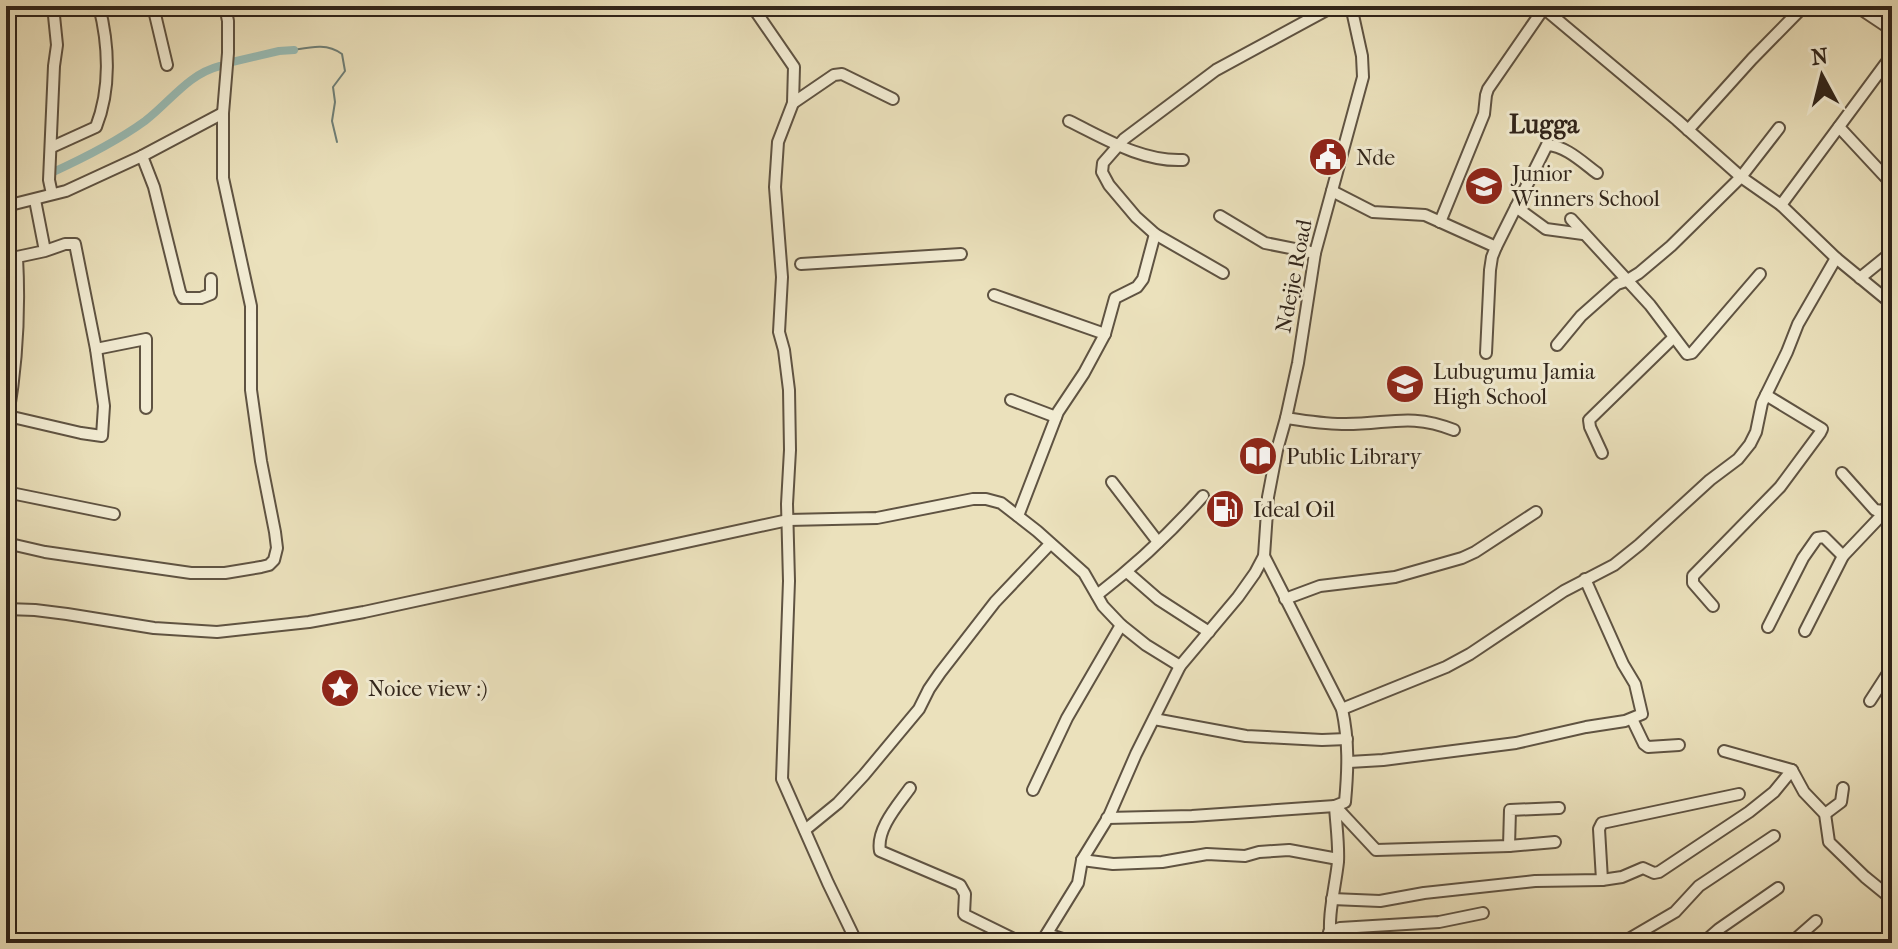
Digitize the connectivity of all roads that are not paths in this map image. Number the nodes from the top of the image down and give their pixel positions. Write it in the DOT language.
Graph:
graph roads {
  1 [pos="53,6"];
  2 [pos="99,6"];
  3 [pos="153,6"];
  4 [pos="225,6"];
  5 [pos="752,6"];
  6 [pos="1334,6"];
  7 [pos="1351,6"];
  8 [pos="1804,6"];
  9 [pos="1856,6"];
  10 [pos="1543,7"];
  11 [pos="1892,30"];
  12 [pos="1892,55"];
  13 [pos="167,65"];
  14 [pos="893,99"];
  15 [pos="793,103"];
  16 [pos="223,113"];
  17 [pos="1069,121"];
  18 [pos="1839,127"];
  19 [pos="1779,128"];
  20 [pos="1688,130"];
  21 [pos="1117,145"];
  22 [pos="52,147"];
  23 [pos="142,156"];
  24 [pos="1183,160"];
  25 [pos="1597,173"];
  26 [pos="1741,177"];
  27 [pos="1892,184"];
  28 [pos="1332,191"];
  29 [pos="52,194"];
  30 [pos="35,200"];
  31 [pos="1781,205"];
  32 [pos="6,206"];
  33 [pos="1516,207"];
  34 [pos="1220,216"];
  35 [pos="1571,219"];
  36 [pos="1440,222"];
  37 [pos="1155,234"];
  38 [pos="1583,234"];
  39 [pos="1496,247"];
  40 [pos="45,251"];
  41 [pos="1892,252"];
  42 [pos="1315,253"];
  43 [pos="961,254"];
  44 [pos="1836,258"];
  45 [pos="801,264"];
  46 [pos="1223,273"];
  47 [pos="1760,274"];
  48 [pos="1860,278"];
  49 [pos="211,279"];
  50 [pos="1626,281"];
  51 [pos="994,295"];
  52 [pos="1892,304"];
  53 [pos="1105,334"];
  54 [pos="1673,338"];
  55 [pos="1557,345"];
  56 [pos="96,349"];
  57 [pos="1486,353"];
  58 [pos="1766,395"];
  59 [pos="1011,400"];
  60 [pos="146,408"];
  61 [pos="1056,417"];
  62 [pos="1286,418"];
  63 [pos="7,420"];
  64 [pos="1454,430"];
  65 [pos="1602,453"];
  66 [pos="1842,473"];
  67 [pos="1112,482"];
  68 [pos="6,492"];
  69 [pos="1203,496"];
  70 [pos="1892,501"];
  71 [pos="1536,512"];
  72 [pos="1881,512"];
  73 [pos="114,514"];
  74 [pos="1018,516"];
  75 [pos="788,520"];
  76 [pos="1158,542"];
  77 [pos="6,543"];
  78 [pos="1050,544"];
  79 [pos="1264,556"];
  80 [pos="1843,556"];
  81 [pos="1127,572"];
  82 [pos="1585,579"];
  83 [pos="1097,595"];
  84 [pos="1285,599"];
  85 [pos="1713,606"];
  86 [pos="6,609"];
  87 [pos="1121,625"];
  88 [pos="1768,627"];
  89 [pos="1805,631"];
  90 [pos="1209,632"];
  91 [pos="1180,666"];
  92 [pos="1892,667"];
  93 [pos="1870,701"];
  94 [pos="1342,709"];
  95 [pos="1154,719"];
  96 [pos="1632,719"];
  97 [pos="1347,739"];
  98 [pos="1679,745"];
  99 [pos="1724,751"];
  100 [pos="1349,762"];
  101 [pos="1792,770"];
  102 [pos="910,788"];
  103 [pos="1843,788"];
  104 [pos="1033,790"];
  105 [pos="1739,794"];
  106 [pos="1335,806"];
  107 [pos="1559,808"];
  108 [pos="1825,814"];
  109 [pos="1107,818"];
  110 [pos="805,830"];
  111 [pos="1774,836"];
  112 [pos="1555,842"];
  113 [pos="1509,846"];
  114 [pos="1338,859"];
  115 [pos="1082,860"];
  116 [pos="1602,880"];
  117 [pos="1778,888"];
  118 [pos="1332,899"];
  119 [pos="1892,899"];
  120 [pos="1483,913"];
  121 [pos="1816,921"];
  122 [pos="1044,938"];
  123 [pos="1330,938"];
  124 [pos="856,942"];
  125 [pos="891,943"];
  126 [pos="1022,943"];
  127 [pos="1075,943"];
  128 [pos="1120,943"];
  129 [pos="1133,943"];
  130 [pos="1622,943"];
  131 [pos="1703,943"];
  132 [pos="1791,943"];
  1 -- 22 [label="street"];
  2 -- 22 [label="street"];
  3 -- 13 [label="street"];
  4 -- 16 [label="street"];
  5 -- 15 [label="street"];
  6 -- 21 [label="street"];
  7 -- 28 [label="street, Ndejje Road"];
  8 -- 20 [label="street"];
  9 -- 11 [label="street"];
  10 -- 20 [label="street"];
  10 -- 36 [label="street"];
  12 -- 18 [label="street"];
  14 -- 15 [label="street"];
  15 -- 75 [label="street"];
  16 -- 23 [label="street"];
  16 -- 77 [label="street"];
  17 -- 21 [label="street"];
  18 -- 27 [label="street"];
  18 -- 31 [label="street"];
  19 -- 26 [label="street"];
  20 -- 26 [label="street"];
  21 -- 24 [label="street"];
  21 -- 37 [label="street"];
  22 -- 29 [label="street"];
  23 -- 29 [label="street"];
  23 -- 49 [label="street"];
  25 -- 33 [label="street"];
  26 -- 31 [label="street"];
  26 -- 50 [label="street"];
  28 -- 36 [label="street"];
  28 -- 42 [label="street, Ndejje Road"];
  29 -- 30 [label="street"];
  30 -- 32 [label="street"];
  30 -- 40 [label="street"];
  31 -- 44 [label="street"];
  33 -- 38 [label="street"];
  33 -- 39 [label="street"];
  34 -- 42 [label="street"];
  35 -- 38 [label="street"];
  36 -- 39 [label="street"];
  37 -- 46 [label="street"];
  37 -- 53 [label="street"];
  38 -- 50 [label="street"];
  39 -- 57 [label="street"];
  40 -- 56 [label="street"];
  40 -- 63 [label="street"];
  41 -- 48 [label="street"];
  42 -- 62 [label="street, Ndejje Road"];
  43 -- 45 [label="street"];
  44 -- 48 [label="street"];
  44 -- 58 [label="street"];
  47 -- 54 [label="street"];
  48 -- 52 [label="street"];
  50 -- 54 [label="street"];
  50 -- 55 [label="street"];
  51 -- 53 [label="street"];
  53 -- 61 [label="street"];
  54 -- 65 [label="street"];
  56 -- 60 [label="street"];
  56 -- 63 [label="street"];
  58 -- 82 [label="street"];
  58 -- 85 [label="street"];
  59 -- 61 [label="street"];
  61 -- 74 [label="street"];
  62 -- 64 [label="street"];
  62 -- 79 [label="street, Ndejje Road"];
  66 -- 72 [label="street"];
  67 -- 76 [label="street"];
  68 -- 73 [label="street"];
  69 -- 76 [label="street"];
  70 -- 72 [label="street"];
  71 -- 84 [label="street"];
  72 -- 80 [label="street"];
  74 -- 75 [label="street"];
  74 -- 78 [label="street"];
  75 -- 86 [label="street"];
  75 -- 110 [label="street"];
  76 -- 81 [label="street"];
  78 -- 83 [label="street"];
  78 -- 110 [label="street"];
  79 -- 84 [label="street"];
  79 -- 90 [label="street"];
  80 -- 88 [label="street"];
  80 -- 89 [label="street"];
  81 -- 83 [label="street"];
  81 -- 90 [label="street"];
  82 -- 94 [label="street"];
  82 -- 96 [label="street"];
  83 -- 87 [label="street"];
  84 -- 94 [label="street"];
  87 -- 91 [label="street"];
  87 -- 104 [label="street"];
  90 -- 91 [label="street"];
  91 -- 95 [label="street"];
  92 -- 93 [label="street"];
  94 -- 97 [label="street"];
  95 -- 97 [label="street"];
  95 -- 109 [label="street"];
  96 -- 98 [label="street"];
  96 -- 100 [label="street"];
  97 -- 100 [label="street"];
  99 -- 101 [label="street"];
  100 -- 106 [label="street"];
  101 -- 108 [label="street"];
  101 -- 116 [label="street"];
  102 -- 126 [label="street"];
  103 -- 108 [label="street"];
  105 -- 116 [label="street"];
  106 -- 109 [label="street"];
  106 -- 113 [label="street"];
  106 -- 114 [label="street"];
  107 -- 113 [label="street"];
  108 -- 119 [label="street"];
  109 -- 115 [label="street"];
  110 -- 124 [label="street"];
  111 -- 130 [label="street"];
  112 -- 113 [label="street"];
  114 -- 115 [label="street"];
  114 -- 118 [label="street"];
  115 -- 122 [label="street"];
  116 -- 118 [label="street"];
  117 -- 131 [label="street"];
  118 -- 123 [label="street"];
  120 -- 123 [label="street"];
  121 -- 132 [label="street"];
  122 -- 127 [label="street"];
  124 -- 125 [label="street"];
  128 -- 129 [label="street"];
}
